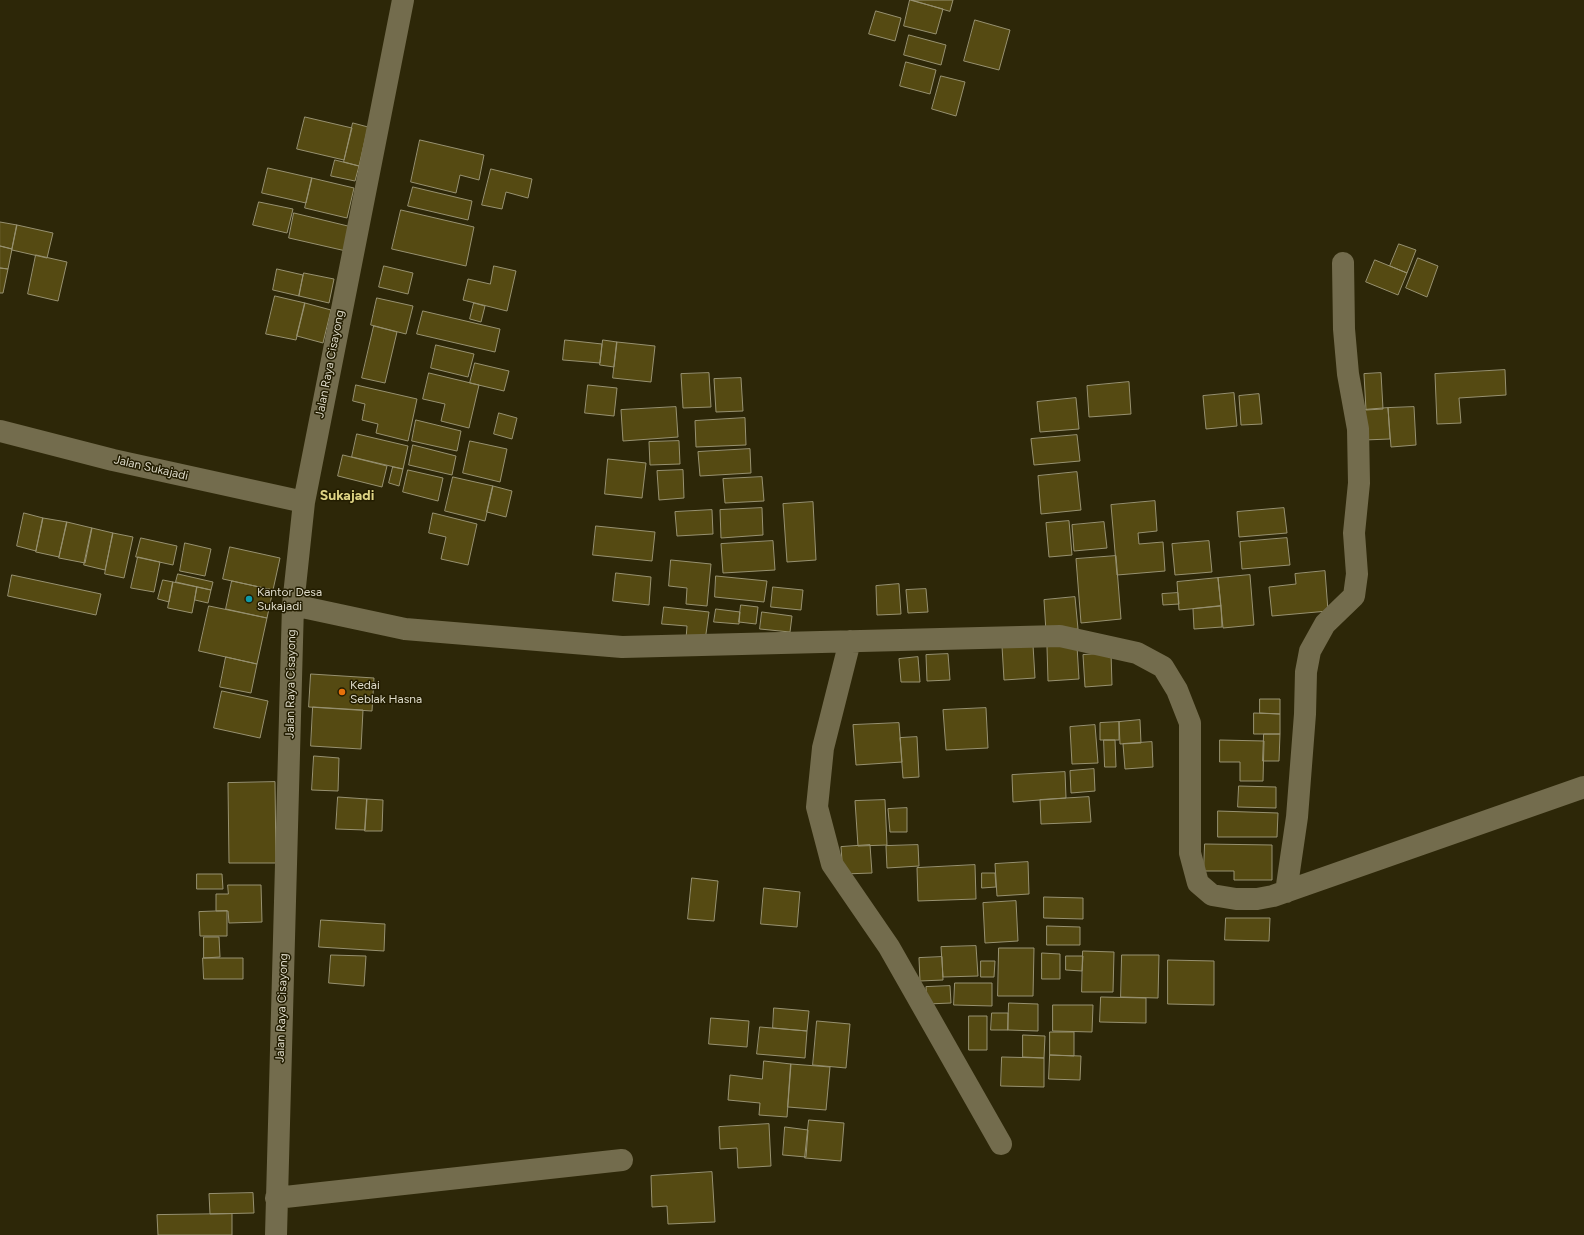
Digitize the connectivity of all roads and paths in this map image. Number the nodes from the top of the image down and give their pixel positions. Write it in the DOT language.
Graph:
graph roads {
  1 [pos="404,0"];
  2 [pos="1343,263"];
  3 [pos="0,431"];
  4 [pos="304,502"];
  5 [pos="293,605"];
  6 [pos="850,641"];
  7 [pos="1584,787"];
  8 [pos="1286,892"];
  9 [pos="1002,1144"];
  10 [pos="622,1160"];
  11 [pos="276,1198"];
  12 [pos="276,1235"];
  1 -- 4 [label="street, Jalan Raya Cisayong"];
  2 -- 8 [label="street"];
  3 -- 4 [label="street, Jalan Sukajadi"];
  4 -- 5 [label="street, Jalan Raya Cisayong"];
  5 -- 6 [label="street"];
  5 -- 11 [label="street, Jalan Raya Cisayong"];
  6 -- 8 [label="street"];
  6 -- 9 [label="street"];
  7 -- 8 [label="street"];
  10 -- 11 [label="street"];
  11 -- 12 [label="street, Jalan Raya Cisayong"];
}
